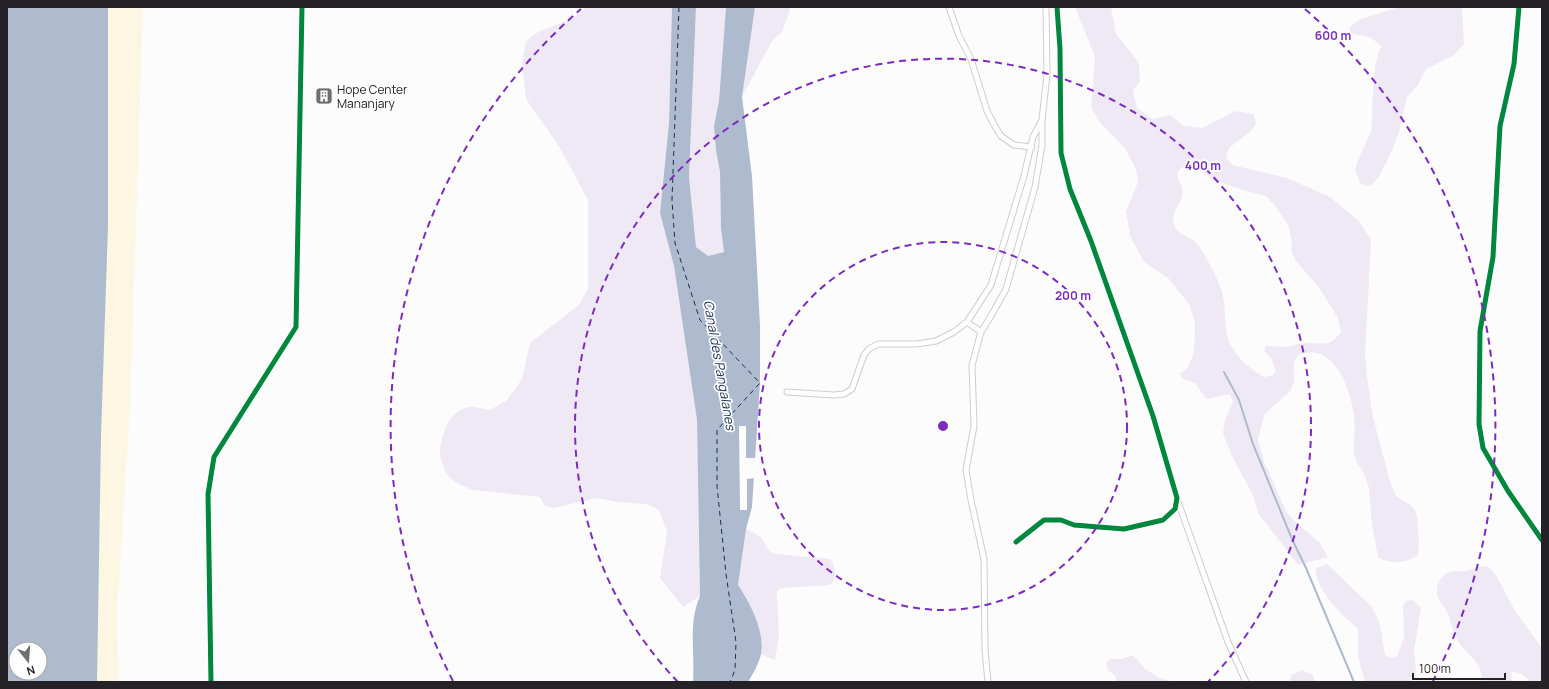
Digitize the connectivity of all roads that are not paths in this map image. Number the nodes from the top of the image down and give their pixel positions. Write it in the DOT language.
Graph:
graph roads {
  1 [pos="302,7"];
  2 [pos="949,7"];
  3 [pos="1046,7"];
  4 [pos="1057,7"];
  5 [pos="1518,7"];
  6 [pos="1042,120"];
  7 [pos="1032,147"];
  8 [pos="967,322"];
  9 [pos="981,332"];
  10 [pos="787,392"];
  11 [pos="1177,498"];
  12 [pos="1542,540"];
  13 [pos="1016,542"];
  14 [pos="211,682"];
  15 [pos="988,682"];
  16 [pos="1246,682"];
  1 -- 14 [label="street"];
  2 -- 7 [label="street"];
  3 -- 6 [label="street"];
  4 -- 11 [label="street"];
  5 -- 12 [label="street"];
  6 -- 7 [label="street"];
  6 -- 9 [label="street"];
  7 -- 8 [label="street"];
  8 -- 9 [label="street"];
  8 -- 10 [label="street"];
  9 -- 15 [label="street"];
  11 -- 13 [label="street"];
  11 -- 16 [label="street"];
}
